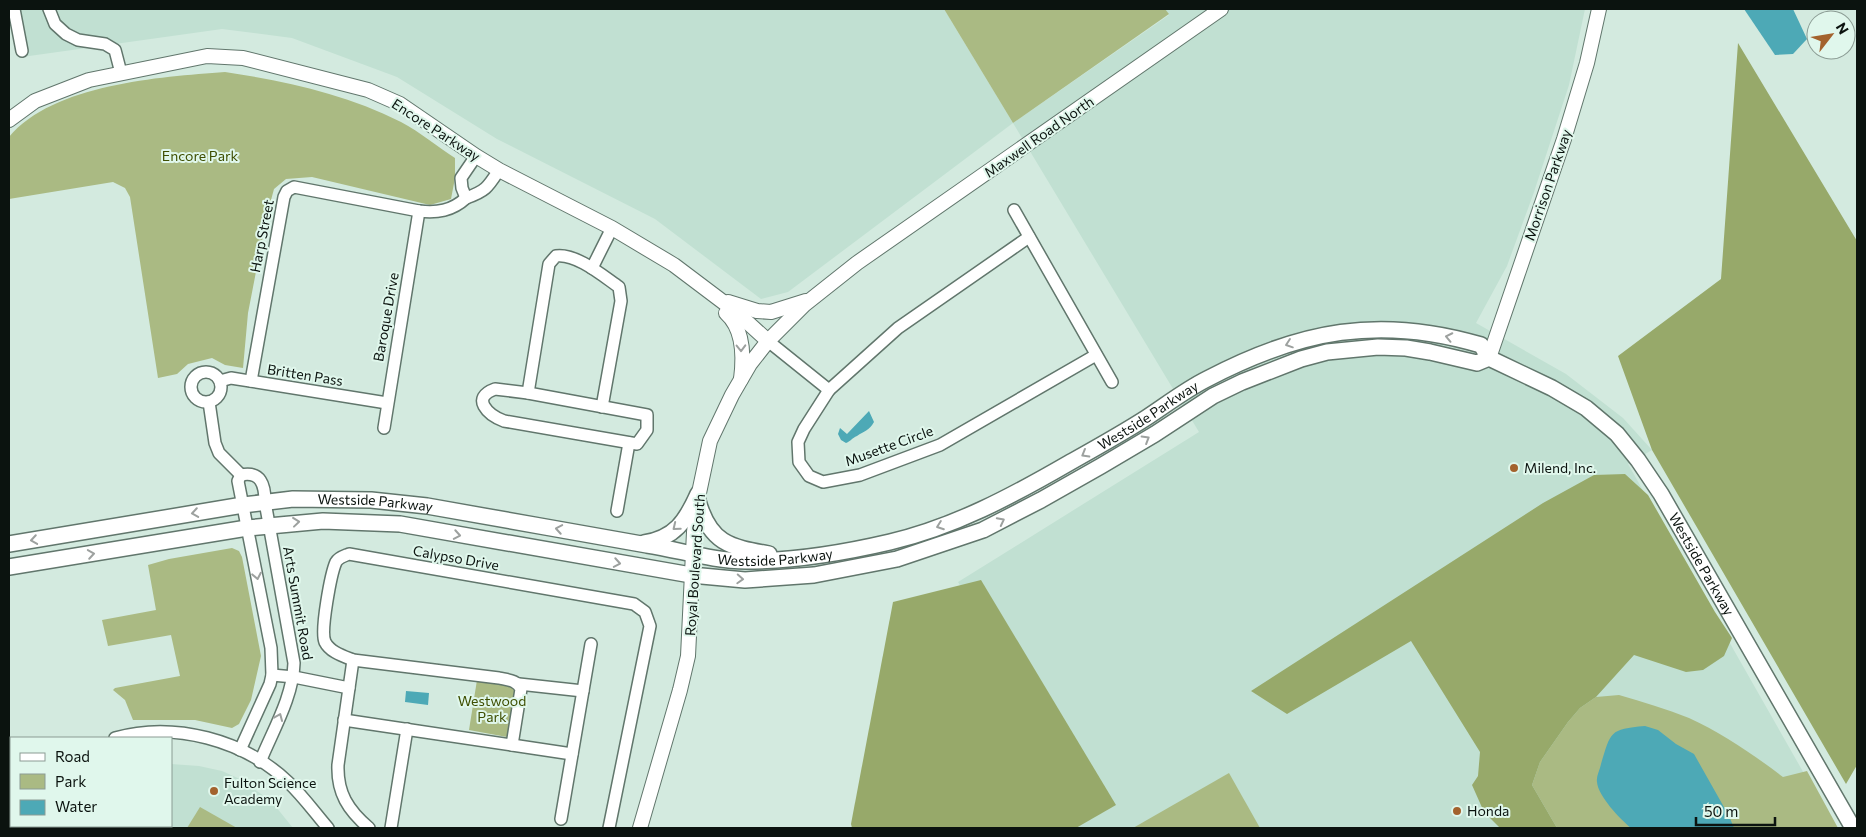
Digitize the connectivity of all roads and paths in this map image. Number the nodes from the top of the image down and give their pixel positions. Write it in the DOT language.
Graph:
graph roads {
  1 [pos="14,9"];
  2 [pos="50,9"];
  3 [pos="1221,9"];
  4 [pos="1599,9"];
  5 [pos="22,51"];
  6 [pos="121,73"];
  7 [pos="9,120"];
  8 [pos="476,156"];
  9 [pos="499,170"];
  10 [pos="466,198"];
  11 [pos="419,210"];
  12 [pos="1014,210"];
  13 [pos="612,228"];
  14 [pos="1029,237"];
  15 [pos="857,263"];
  16 [pos="592,268"];
  17 [pos="682,271"];
  18 [pos="811,299"];
  19 [pos="722,300"];
  20 [pos="768,341"];
  21 [pos="1096,355"];
  22 [pos="1489,358"];
  23 [pos="251,381"];
  24 [pos="740,381"];
  25 [pos="220,382"];
  26 [pos="1112,382"];
  27 [pos="829,390"];
  28 [pos="528,393"];
  29 [pos="213,400"];
  30 [pos="386,403"];
  31 [pos="602,407"];
  32 [pos="384,428"];
  33 [pos="629,443"];
  34 [pos="241,475"];
  35 [pos="698,497"];
  36 [pos="265,502"];
  37 [pos="243,505"];
  38 [pos="617,511"];
  39 [pos="270,525"];
  40 [pos="247,528"];
  41 [pos="639,543"];
  42 [pos="9,544"];
  43 [pos="693,553"];
  44 [pos="801,558"];
  45 [pos="9,567"];
  46 [pos="691,575"];
  47 [pos="591,644"];
  48 [pos="353,660"];
  49 [pos="272,675"];
  50 [pos="294,677"];
  51 [pos="519,684"];
  52 [pos="349,688"];
  53 [pos="583,691"];
  54 [pos="344,720"];
  55 [pos="407,729"];
  56 [pos="118,737"];
  57 [pos="512,745"];
  58 [pos="240,750"];
  59 [pos="572,754"];
  60 [pos="260,762"];
  61 [pos="560,819"];
  62 [pos="328,828"];
  63 [pos="369,828"];
  64 [pos="391,828"];
  65 [pos="609,828"];
  66 [pos="640,828"];
  67 [pos="1853,828"];
  1 -- 5 [label="street"];
  2 -- 6 [label="street"];
  3 -- 15 [label="street, Maxwell Road North"];
  4 -- 22 [label="street, Morrison Parkway"];
  6 -- 7 [label="street, Encore Parkway"];
  6 -- 8 [label="street, Encore Parkway"];
  8 -- 9 [label="street, Encore Parkway"];
  8 -- 10 [label="street"];
  9 -- 10 [label="street, Harp Street"];
  9 -- 13 [label="street, Encore Parkway"];
  10 -- 11 [label="street, Harp Street"];
  11 -- 23 [label="street, Harp Street"];
  11 -- 30 [label="street, Baroque Drive"];
  12 -- 14 [label="street"];
  13 -- 16 [label="street"];
  13 -- 17 [label="street, Encore Parkway"];
  14 -- 21 [label="street"];
  14 -- 27 [label="street, Musette Circle"];
  15 -- 18 [label="street, Royal Boulevard South"];
  16 -- 28 [label="street"];
  16 -- 31 [label="street"];
  17 -- 19 [label="street, Encore Parkway"];
  17 -- 24 [label="street, one-way"];
  18 -- 19 [label="street"];
  18 -- 20 [label="street, Royal Boulevard South"];
  19 -- 20 [label="street, Encore Parkway"];
  20 -- 24 [label="street, Royal Boulevard South"];
  20 -- 27 [label="street"];
  21 -- 26 [label="street"];
  21 -- 27 [label="street, Musette Circle"];
  22 -- 44 [label="main road, Westside Parkway, one-way"];
  46 -- 22 [label="main road, Westside Parkway, one-way"];
  22 -- 67 [label="main road, Westside Parkway"];
  23 -- 25 [label="street, Britten Pass"];
  23 -- 30 [label="street, Britten Pass"];
  24 -- 35 [label="street, Royal Boulevard South"];
  25 -- 29 [label="street"];
  25 -- 29 [label="street"];
  28 -- 31 [label="street"];
  28 -- 33 [label="street"];
  29 -- 34 [label="street"];
  30 -- 32 [label="street, Baroque Drive"];
  31 -- 33 [label="street"];
  33 -- 38 [label="street"];
  34 -- 36 [label="street, Arts Summit Road"];
  34 -- 37 [label="street"];
  35 -- 41 [label="main road, one-way"];
  35 -- 43 [label="street, Royal Boulevard South"];
  35 -- 44 [label="main road"];
  36 -- 37 [label="main road, Westside Parkway"];
  36 -- 39 [label="street, Arts Summit Road"];
  41 -- 36 [label="main road, Westside Parkway, one-way"];
  37 -- 40 [label="street"];
  37 -- 42 [label="main road, Westside Parkway, one-way"];
  39 -- 40 [label="main road, Westside Parkway"];
  39 -- 46 [label="main road, Westside Parkway, one-way"];
  39 -- 50 [label="street, Arts Summit Road"];
  45 -- 40 [label="main road, Westside Parkway, one-way"];
  40 -- 49 [label="street, one-way"];
  41 -- 43 [label="main road, Westside Parkway"];
  43 -- 44 [label="main road, Westside Parkway"];
  43 -- 46 [label="street, Royal Boulevard South"];
  46 -- 66 [label="street, Royal Boulevard South"];
  47 -- 53 [label="street"];
  48 -- 51 [label="street, Calypso Drive"];
  48 -- 52 [label="street"];
  48 -- 65 [label="street, Calypso Drive"];
  49 -- 50 [label="street"];
  49 -- 58 [label="street"];
  50 -- 52 [label="street"];
  60 -- 50 [label="street, Arts Summit Road, one-way"];
  51 -- 53 [label="street, Calypso Drive"];
  51 -- 57 [label="street"];
  52 -- 54 [label="street"];
  53 -- 59 [label="street"];
  54 -- 55 [label="street"];
  54 -- 63 [label="street"];
  55 -- 57 [label="street"];
  55 -- 64 [label="street"];
  56 -- 58 [label="street"];
  57 -- 59 [label="street"];
  58 -- 60 [label="street"];
  59 -- 61 [label="street"];
  60 -- 62 [label="street"];
}
